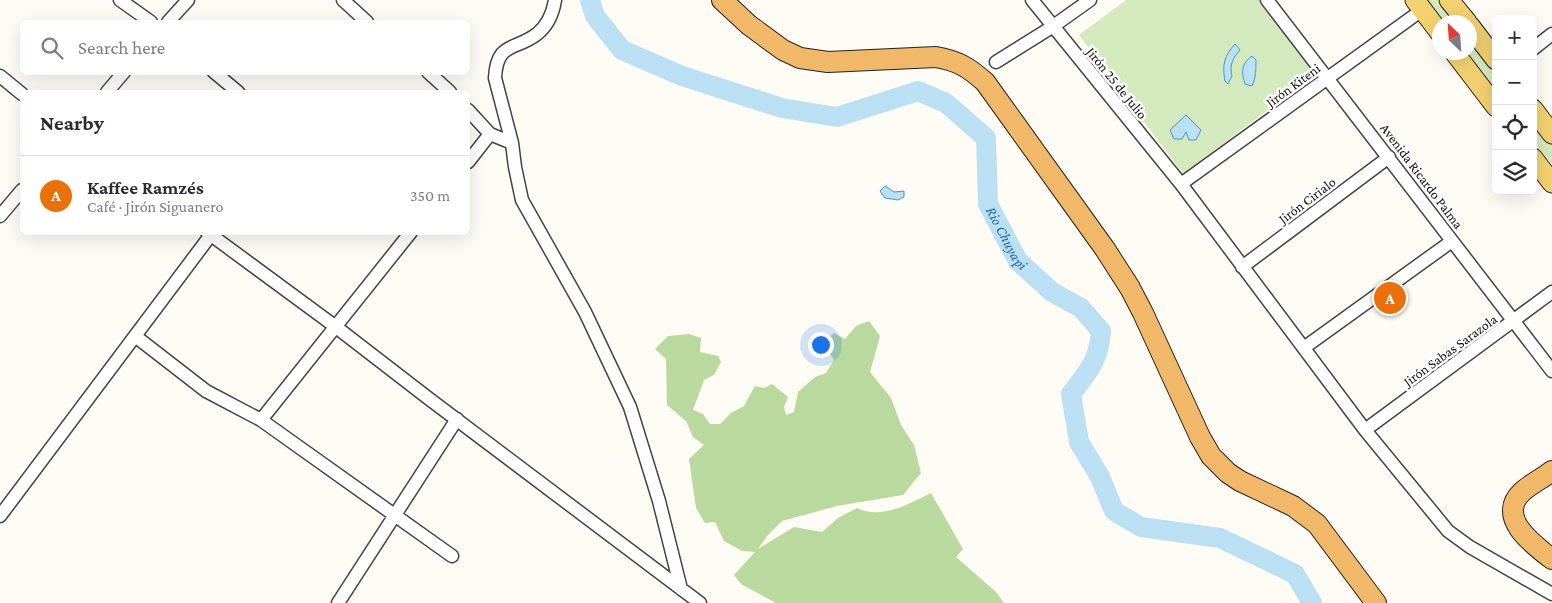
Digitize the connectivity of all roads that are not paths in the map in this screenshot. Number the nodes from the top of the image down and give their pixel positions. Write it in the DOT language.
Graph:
graph roads {
  1 [pos="120,0"];
  2 [pos="188,0"];
  3 [pos="343,0"];
  4 [pos="555,0"];
  5 [pos="722,0"];
  6 [pos="1032,0"];
  7 [pos="1090,0"];
  8 [pos="1267,0"];
  9 [pos="1449,0"];
  10 [pos="1419,5"];
  11 [pos="1461,15"];
  12 [pos="148,20"];
  13 [pos="170,20"];
  14 [pos="366,20"];
  15 [pos="1432,22"];
  16 [pos="1052,27"];
  17 [pos="1552,34"];
  18 [pos="1477,35"];
  19 [pos="1537,46"];
  20 [pos="1492,55"];
  21 [pos="1460,60"];
  22 [pos="996,62"];
  23 [pos="121,75"];
  24 [pos="218,75"];
  25 [pos="431,75"];
  26 [pos="0,76"];
  27 [pos="1326,78"];
  28 [pos="109,90"];
  29 [pos="236,90"];
  30 [pos="448,90"];
  31 [pos="20,92"];
  32 [pos="1494,105"];
  33 [pos="470,112"];
  34 [pos="1537,114"];
  35 [pos="490,134"];
  36 [pos="1552,134"];
  37 [pos="512,142"];
  38 [pos="1389,157"];
  39 [pos="470,159"];
  40 [pos="1537,163"];
  41 [pos="1552,183"];
  42 [pos="1181,184"];
  43 [pos="20,192"];
  44 [pos="0,216"];
  45 [pos="209,235"];
  46 [pos="213,235"];
  47 [pos="409,235"];
  48 [pos="1452,241"];
  49 [pos="1242,267"];
  50 [pos="1552,292"];
  51 [pos="1514,322"];
  52 [pos="336,327"];
  53 [pos="135,336"];
  54 [pos="1304,347"];
  55 [pos="1552,371"];
  56 [pos="457,419"];
  57 [pos="261,420"];
  58 [pos="1365,430"];
  59 [pos="1552,471"];
  60 [pos="396,515"];
  61 [pos="0,516"];
  62 [pos="452,556"];
  63 [pos="1552,559"];
  64 [pos="681,590"];
  65 [pos="1552,594"];
  66 [pos="338,603"];
  67 [pos="700,603"];
  68 [pos="1376,603"];
  1 -- 12 [label="street"];
  2 -- 13 [label="street"];
  3 -- 14 [label="street"];
  4 -- 37 [label="street"];
  5 -- 68 [label="highway"];
  6 -- 16 [label="street, Jirón 25 de Julio"];
  7 -- 16 [label="street"];
  8 -- 27 [label="street, Avenida Ricardo Palma"];
  9 -- 11 [label="main road"];
  10 -- 15 [label="main road"];
  10 -- 27 [label="street, Jirón Kiteni"];
  16 -- 22 [label="street"];
  16 -- 42 [label="street, Jirón 25 de Julio"];
  17 -- 19 [label="street"];
  18 -- 20 [label="main road"];
  21 -- 32 [label="main road"];
  23 -- 28 [label="street"];
  24 -- 29 [label="street"];
  25 -- 30 [label="street"];
  26 -- 31 [label="street"];
  27 -- 38 [label="street, Avenida Ricardo Palma"];
  27 -- 42 [label="street, Jirón Kiteni"];
  33 -- 35 [label="street"];
  34 -- 36 [label="main road"];
  35 -- 37 [label="street"];
  35 -- 39 [label="street"];
  37 -- 64 [label="street"];
  38 -- 48 [label="street, Avenida Ricardo Palma"];
  38 -- 49 [label="street, Jirón Cirialo"];
  40 -- 41 [label="main road"];
  42 -- 49 [label="street, Jirón 25 de Julio"];
  43 -- 44 [label="street"];
  45 -- 53 [label="street"];
  46 -- 52 [label="street"];
  47 -- 52 [label="street"];
  48 -- 51 [label="street, Avenida Ricardo Palma"];
  48 -- 54 [label="street"];
  49 -- 54 [label="street, Jirón 25 de Julio"];
  50 -- 51 [label="street, Jirón Sabas Sarazola"];
  51 -- 55 [label="street, Avenida Ricardo Palma"];
  51 -- 58 [label="street, Jirón Sabas Sarazola"];
  52 -- 56 [label="street"];
  52 -- 57 [label="street"];
  53 -- 57 [label="street"];
  53 -- 61 [label="street"];
  54 -- 58 [label="street, Jirón 25 de Julio"];
  56 -- 60 [label="street"];
  56 -- 64 [label="street"];
  57 -- 60 [label="street"];
  58 -- 65 [label="street, Jirón 25 de Julio"];
  59 -- 63 [label="highway"];
  60 -- 62 [label="street"];
  60 -- 66 [label="street"];
  64 -- 67 [label="street"];
}
